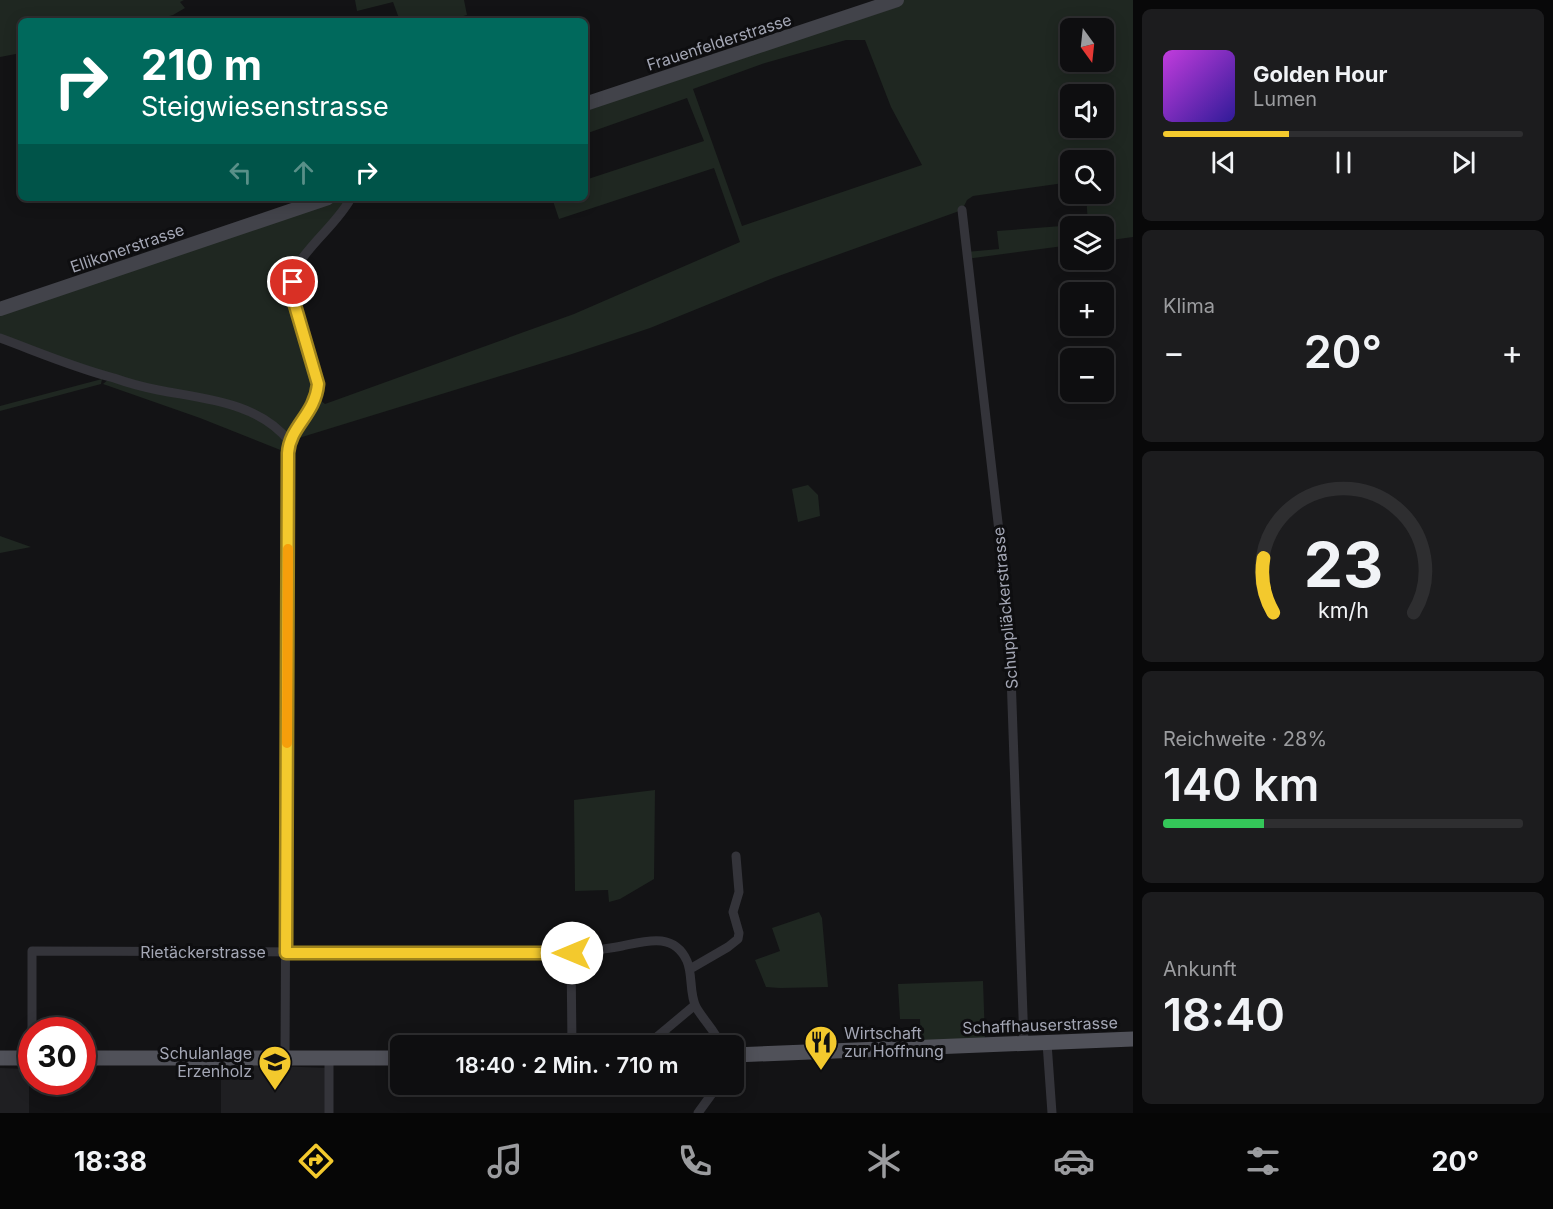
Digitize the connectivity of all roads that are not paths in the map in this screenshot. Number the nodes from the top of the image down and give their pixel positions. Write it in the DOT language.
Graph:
graph roads {
  1 [pos="897,0"];
  2 [pos="588,103"];
  3 [pos="319,201"];
  4 [pos="349,201"];
  5 [pos="962,210"];
  6 [pos="0,309"];
  7 [pos="0,338"];
  8 [pos="288,441"];
  9 [pos="736,856"];
  10 [pos="286,953"];
  11 [pos="572,953"];
  12 [pos="690,969"];
  13 [pos="695,1005"];
  14 [pos="32,1017"];
  15 [pos="572,1035"];
  16 [pos="659,1035"];
  17 [pos="714,1035"];
  18 [pos="1133,1039"];
  19 [pos="1047,1043"];
  20 [pos="1024,1044"];
  21 [pos="744,1055"];
  22 [pos="0,1058"];
  23 [pos="18,1058"];
  24 [pos="96,1058"];
  25 [pos="285,1058"];
  26 [pos="329,1058"];
  27 [pos="390,1058"];
  28 [pos="711,1095"];
  29 [pos="329,1113"];
  30 [pos="698,1113"];
  31 [pos="1052,1113"];
  1 -- 2 [label="street, Frauenfelderstrasse"];
  3 -- 6 [label="street, Ellikonerstrasse"];
  4 -- 8 [label="street"];
  5 -- 20 [label="street, Schuppliäckerstrasse"];
  7 -- 8 [label="street"];
  8 -- 10 [label="street"];
  9 -- 12 [label="street"];
  10 -- 11 [label="street, Rietäckerstrasse"];
  10 -- 14 [label="street, Rietäckerstrasse"];
  10 -- 25 [label="street"];
  11 -- 12 [label="street, Rietäckerstrasse"];
  11 -- 15 [label="street"];
  12 -- 13 [label="street, Rietäckerstrasse"];
  13 -- 16 [label="street"];
  13 -- 17 [label="street, Rietäckerstrasse"];
  18 -- 19 [label="main road, Schaffhauserstrasse"];
  19 -- 20 [label="main road, Schaffhauserstrasse"];
  19 -- 31 [label="street"];
  20 -- 21 [label="main road, Schaffhauserstrasse"];
  22 -- 23 [label="main road"];
  24 -- 25 [label="main road"];
  25 -- 26 [label="main road"];
  26 -- 27 [label="main road"];
  26 -- 29 [label="street"];
  28 -- 30 [label="street"];
}
